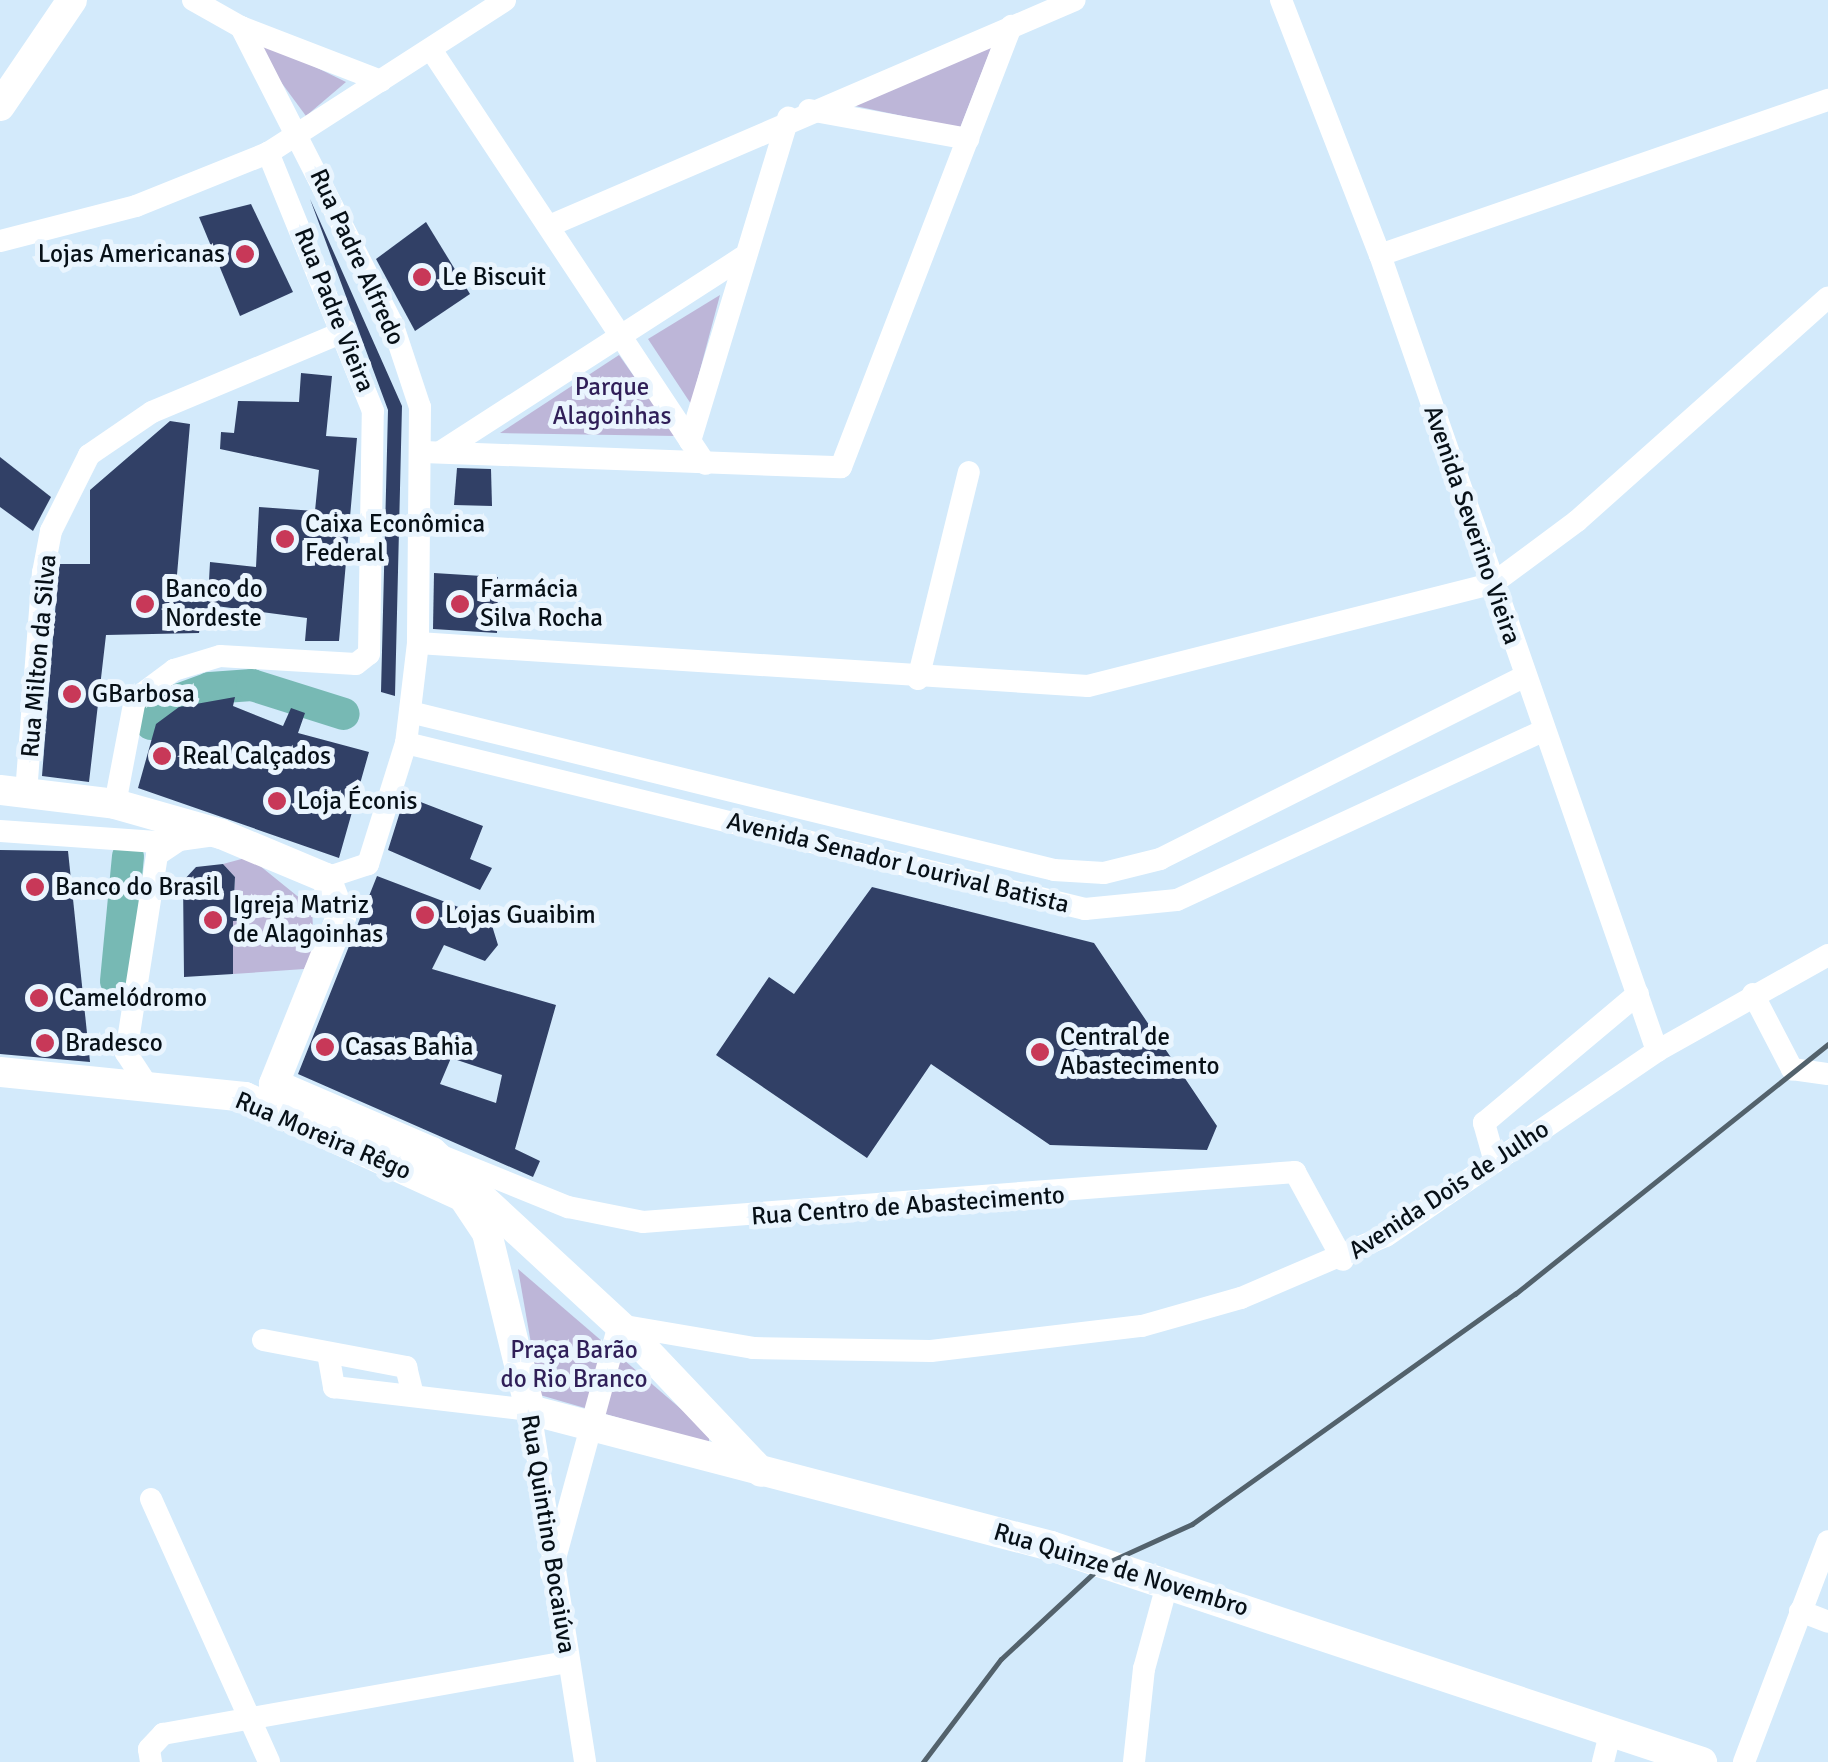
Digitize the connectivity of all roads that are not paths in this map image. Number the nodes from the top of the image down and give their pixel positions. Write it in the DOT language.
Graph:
graph roads {
  1 [pos="72,0"];
  2 [pos="193,0"];
  3 [pos="505,0"];
  4 [pos="1074,0"];
  5 [pos="1282,0"];
  6 [pos="1011,26"];
  7 [pos="241,27"];
  8 [pos="432,50"];
  9 [pos="381,81"];
  10 [pos="1828,100"];
  11 [pos="0,106"];
  12 [pos="798,114"];
  13 [pos="301,135"];
  14 [pos="968,139"];
  15 [pos="268,153"];
  16 [pos="548,226"];
  17 [pos="0,241"];
  18 [pos="1380,255"];
  19 [pos="742,258"];
  20 [pos="1828,297"];
  21 [pos="346,331"];
  22 [pos="622,338"];
  23 [pos="690,441"];
  24 [pos="432,452"];
  25 [pos="705,464"];
  26 [pos="969,472"];
  27 [pos="1492,584"];
  28 [pos="418,643"];
  29 [pos="1523,677"];
  30 [pos="918,679"];
  31 [pos="410,712"];
  32 [pos="1541,732"];
  33 [pos="406,743"];
  34 [pos="13,792"];
  35 [pos="115,804"];
  36 [pos="0,831"];
  37 [pos="221,834"];
  38 [pos="171,843"];
  39 [pos="326,878"];
  40 [pos="1828,956"];
  41 [pos="1638,994"];
  42 [pos="1753,994"];
  43 [pos="1657,1051"];
  44 [pos="0,1072"];
  45 [pos="1828,1074"];
  46 [pos="145,1082"];
  47 [pos="274,1084"];
  48 [pos="245,1097"];
  49 [pos="432,1152"];
  50 [pos="1494,1162"];
  51 [pos="467,1192"];
  52 [pos="1344,1260"];
  53 [pos="500,1276"];
  54 [pos="567,1276"];
  55 [pos="618,1324"];
  56 [pos="263,1340"];
  57 [pos="328,1353"];
  58 [pos="414,1395"];
  59 [pos="530,1410"];
  60 [pos="588,1428"];
  61 [pos="761,1472"];
  62 [pos="150,1499"];
  63 [pos="1828,1541"];
  64 [pos="551,1574"];
  65 [pos="1168,1581"];
  66 [pos="1800,1612"];
  67 [pos="1828,1622"];
  68 [pos="568,1662"];
  69 [pos="248,1714"];
  70 [pos="1611,1731"];
  71 [pos="151,1762"];
  72 [pos="269,1762"];
  73 [pos="585,1762"];
  74 [pos="1134,1762"];
  75 [pos="1602,1762"];
  76 [pos="1702,1762"];
  77 [pos="1744,1762"];
  1 -- 11 [label="main road"];
  2 -- 7 [label="street"];
  3 -- 8 [label="street"];
  4 -- 6 [label="street"];
  5 -- 18 [label="street, Avenida Severino Vieira"];
  6 -- 12 [label="street"];
  6 -- 14 [label="street"];
  7 -- 9 [label="street"];
  7 -- 13 [label="street, Rua Padre Alfredo"];
  8 -- 9 [label="street"];
  8 -- 16 [label="street"];
  9 -- 13 [label="street"];
  10 -- 18 [label="street"];
  12 -- 14 [label="street"];
  12 -- 16 [label="street"];
  12 -- 19 [label="street"];
  13 -- 15 [label="street"];
  13 -- 24 [label="street, Rua Padre Alfredo"];
  14 -- 25 [label="street"];
  15 -- 17 [label="street"];
  15 -- 21 [label="street, Rua Padre Vieira"];
  16 -- 22 [label="street"];
  18 -- 27 [label="street, Avenida Severino Vieira"];
  19 -- 22 [label="street"];
  19 -- 23 [label="street"];
  20 -- 27 [label="street"];
  21 -- 34 [label="street, Rua Milton da Silva"];
  21 -- 35 [label="street, Rua Padre Vieira"];
  22 -- 23 [label="street"];
  22 -- 24 [label="street"];
  23 -- 25 [label="street"];
  24 -- 25 [label="street"];
  24 -- 28 [label="street, Rua Padre Alfredo"];
  26 -- 30 [label="street"];
  27 -- 29 [label="street, Avenida Severino Vieira"];
  27 -- 30 [label="street"];
  28 -- 30 [label="street"];
  28 -- 31 [label="street, Rua Padre Alfredo"];
  29 -- 31 [label="street, Avenida Senador Lourival Batista"];
  29 -- 32 [label="street, Avenida Severino Vieira"];
  31 -- 33 [label="street, Rua Padre Alfredo"];
  32 -- 33 [label="street, Avenida Senador Lourival Batista"];
  32 -- 41 [label="street, Avenida Severino Vieira"];
  33 -- 39 [label="street, Rua Padre Alfredo"];
  34 -- 35 [label="main road"];
  35 -- 37 [label="main road"];
  36 -- 38 [label="street"];
  37 -- 38 [label="street"];
  37 -- 39 [label="main road"];
  38 -- 46 [label="street"];
  39 -- 47 [label="main road"];
  40 -- 42 [label="street, Avenida Dois de Julho"];
  41 -- 43 [label="street, Avenida Severino Vieira"];
  41 -- 50 [label="street"];
  42 -- 43 [label="street, Avenida Dois de Julho"];
  42 -- 45 [label="street"];
  43 -- 50 [label="street, Avenida Dois de Julho"];
  44 -- 46 [label="main road, Rua Moreira Rêgo"];
  46 -- 48 [label="main road, Rua Moreira Rêgo"];
  47 -- 48 [label="main road"];
  47 -- 49 [label="main road, Rua Moreira Rêgo"];
  48 -- 51 [label="main road, Rua Moreira Rêgo"];
  49 -- 51 [label="main road, Rua Moreira Rêgo"];
  49 -- 52 [label="street, Rua Centro de Abastecimento"];
  50 -- 52 [label="street, Avenida Dois de Julho"];
  51 -- 53 [label="main road, Rua Quintino Bocaiúva"];
  51 -- 54 [label="main road"];
  52 -- 55 [label="street, Avenida Dois de Julho"];
  53 -- 54 [label="main road"];
  53 -- 59 [label="main road, Rua Quintino Bocaiúva"];
  54 -- 55 [label="main road"];
  55 -- 60 [label="street"];
  55 -- 61 [label="main road"];
  56 -- 57 [label="street"];
  57 -- 58 [label="street"];
  57 -- 58 [label="street"];
  58 -- 59 [label="street"];
  59 -- 60 [label="main road, Rua Quinze de Novembro"];
  59 -- 64 [label="street, Rua Quintino Bocaiúva"];
  60 -- 61 [label="main road, Rua Quinze de Novembro"];
  60 -- 64 [label="street"];
  61 -- 65 [label="main road, Rua Quinze de Novembro"];
  62 -- 69 [label="street"];
  63 -- 66 [label="street"];
  64 -- 68 [label="street, Rua Quintino Bocaiúva"];
  65 -- 70 [label="main road, Rua Quinze de Novembro"];
  65 -- 74 [label="street"];
  66 -- 67 [label="street"];
  66 -- 77 [label="street"];
  68 -- 69 [label="street"];
  68 -- 73 [label="street, Rua Quintino Bocaiúva"];
  69 -- 71 [label="street"];
  69 -- 72 [label="street"];
  70 -- 75 [label="street"];
  70 -- 76 [label="main road, Rua Quinze de Novembro"];
}
